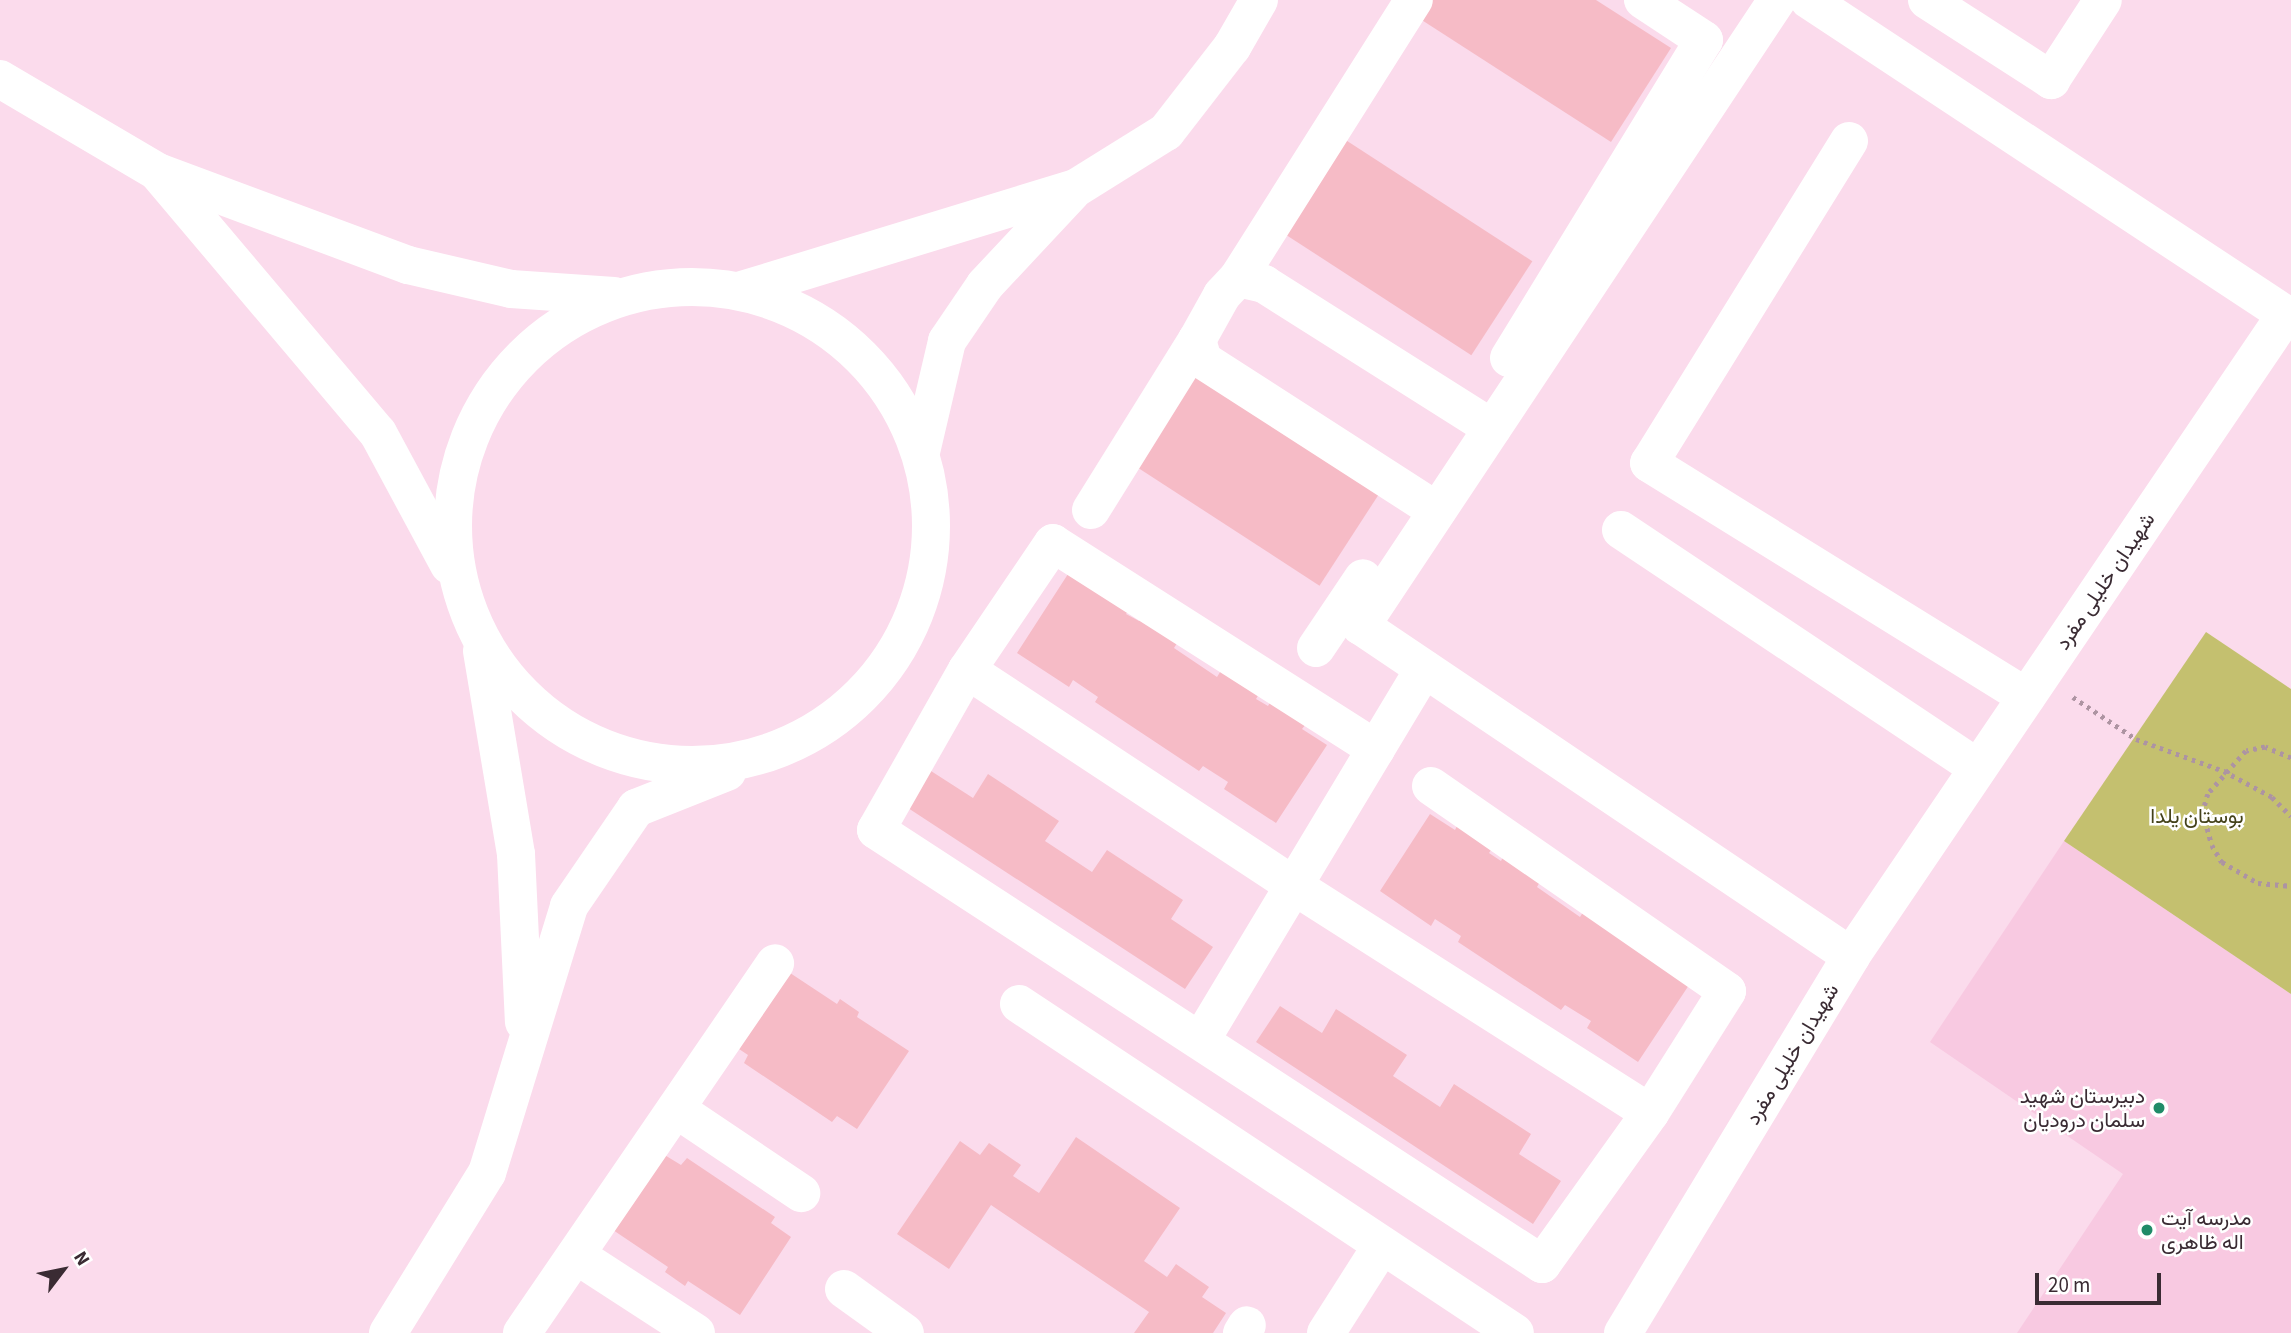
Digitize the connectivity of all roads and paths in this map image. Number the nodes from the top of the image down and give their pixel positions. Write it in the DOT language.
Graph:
graph roads {
  1 [pos="1259,0"];
  2 [pos="1414,0"];
  3 [pos="1643,0"];
  4 [pos="1777,0"];
  5 [pos="1809,0"];
  6 [pos="1927,0"];
  7 [pos="2103,0"];
  8 [pos="0,79"];
  9 [pos="1849,141"];
  10 [pos="158,172"];
  11 [pos="1076,188"];
  12 [pos="1238,278"];
  13 [pos="742,290"];
  14 [pos="618,297"];
  15 [pos="2288,316"];
  16 [pos="1197,340"];
  17 [pos="1483,422"];
  18 [pos="921,452"];
  19 [pos="1427,504"];
  20 [pos="1091,510"];
  21 [pos="1621,530"];
  22 [pos="458,581"];
  23 [pos="480,638"];
  24 [pos="1316,648"];
  25 [pos="1424,669"];
  26 [pos="967,670"];
  27 [pos="2034,687"];
  28 [pos="1376,749"];
  29 [pos="769,755"];
  30 [pos="2291,758"];
  31 [pos="1978,768"];
  32 [pos="2224,772"];
  33 [pos="1431,786"];
  34 [pos="2291,816"];
  35 [pos="2291,886"];
  36 [pos="1294,887"];
  37 [pos="1851,956"];
  38 [pos="775,963"];
  39 [pos="1019,1004"];
  40 [pos="1201,1040"];
  41 [pos="526,1048"];
  42 [pos="676,1109"];
  43 [pos="1650,1113"];
  44 [pos="801,1193"];
  45 [pos="1382,1245"];
  46 [pos="576,1255"];
  47 [pos="844,1289"];
  48 [pos="388,1333"];
  49 [pos="522,1333"];
  50 [pos="696,1333"];
  51 [pos="905,1333"];
  52 [pos="1326,1333"];
  53 [pos="1515,1333"];
  54 [pos="1623,1333"];
  1 -- 11 [label="street"];
  2 -- 12 [label="street"];
  3 -- 17 [label="street"];
  4 -- 17 [label="street"];
  5 -- 15 [label="street, شهیدان خلیلی مفرد"];
  6 -- 7 [label="street"];
  8 -- 10 [label="street"];
  9 -- 27 [label="street"];
  10 -- 14 [label="street"];
  10 -- 22 [label="street"];
  11 -- 13 [label="street"];
  11 -- 18 [label="street"];
  12 -- 16 [label="street"];
  12 -- 17 [label="street"];
  13 -- 14 [label="street"];
  13 -- 18 [label="street"];
  14 -- 22 [label="street"];
  15 -- 27 [label="street, شهیدان خلیلی مفرد"];
  16 -- 19 [label="street"];
  16 -- 20 [label="street"];
  17 -- 19 [label="street"];
  18 -- 29 [label="street"];
  19 -- 24 [label="street"];
  19 -- 25 [label="street"];
  21 -- 31 [label="street"];
  22 -- 23 [label="street"];
  23 -- 29 [label="street"];
  23 -- 41 [label="street"];
  25 -- 28 [label="street"];
  25 -- 37 [label="street"];
  26 -- 28 [label="street"];
  26 -- 36 [label="street"];
  26 -- 40 [label="street"];
  27 -- 31 [label="street, شهیدان خلیلی مفرد"];
  27 -- 32 [label="path"];
  28 -- 36 [label="street"];
  29 -- 41 [label="street"];
  30 -- 32 [label="path"];
  31 -- 37 [label="street, شهیدان خلیلی مفرد"];
  32 -- 34 [label="path"];
  32 -- 35 [label="path"];
  33 -- 43 [label="street"];
  36 -- 40 [label="street"];
  36 -- 43 [label="street"];
  37 -- 54 [label="street, شهیدان خلیلی مفرد"];
  38 -- 42 [label="street"];
  39 -- 45 [label="street"];
  40 -- 43 [label="street"];
  41 -- 48 [label="street"];
  42 -- 44 [label="street"];
  42 -- 46 [label="street"];
  45 -- 52 [label="street"];
  45 -- 53 [label="street"];
  46 -- 49 [label="street"];
  46 -- 50 [label="street"];
  47 -- 51 [label="street"];
}
